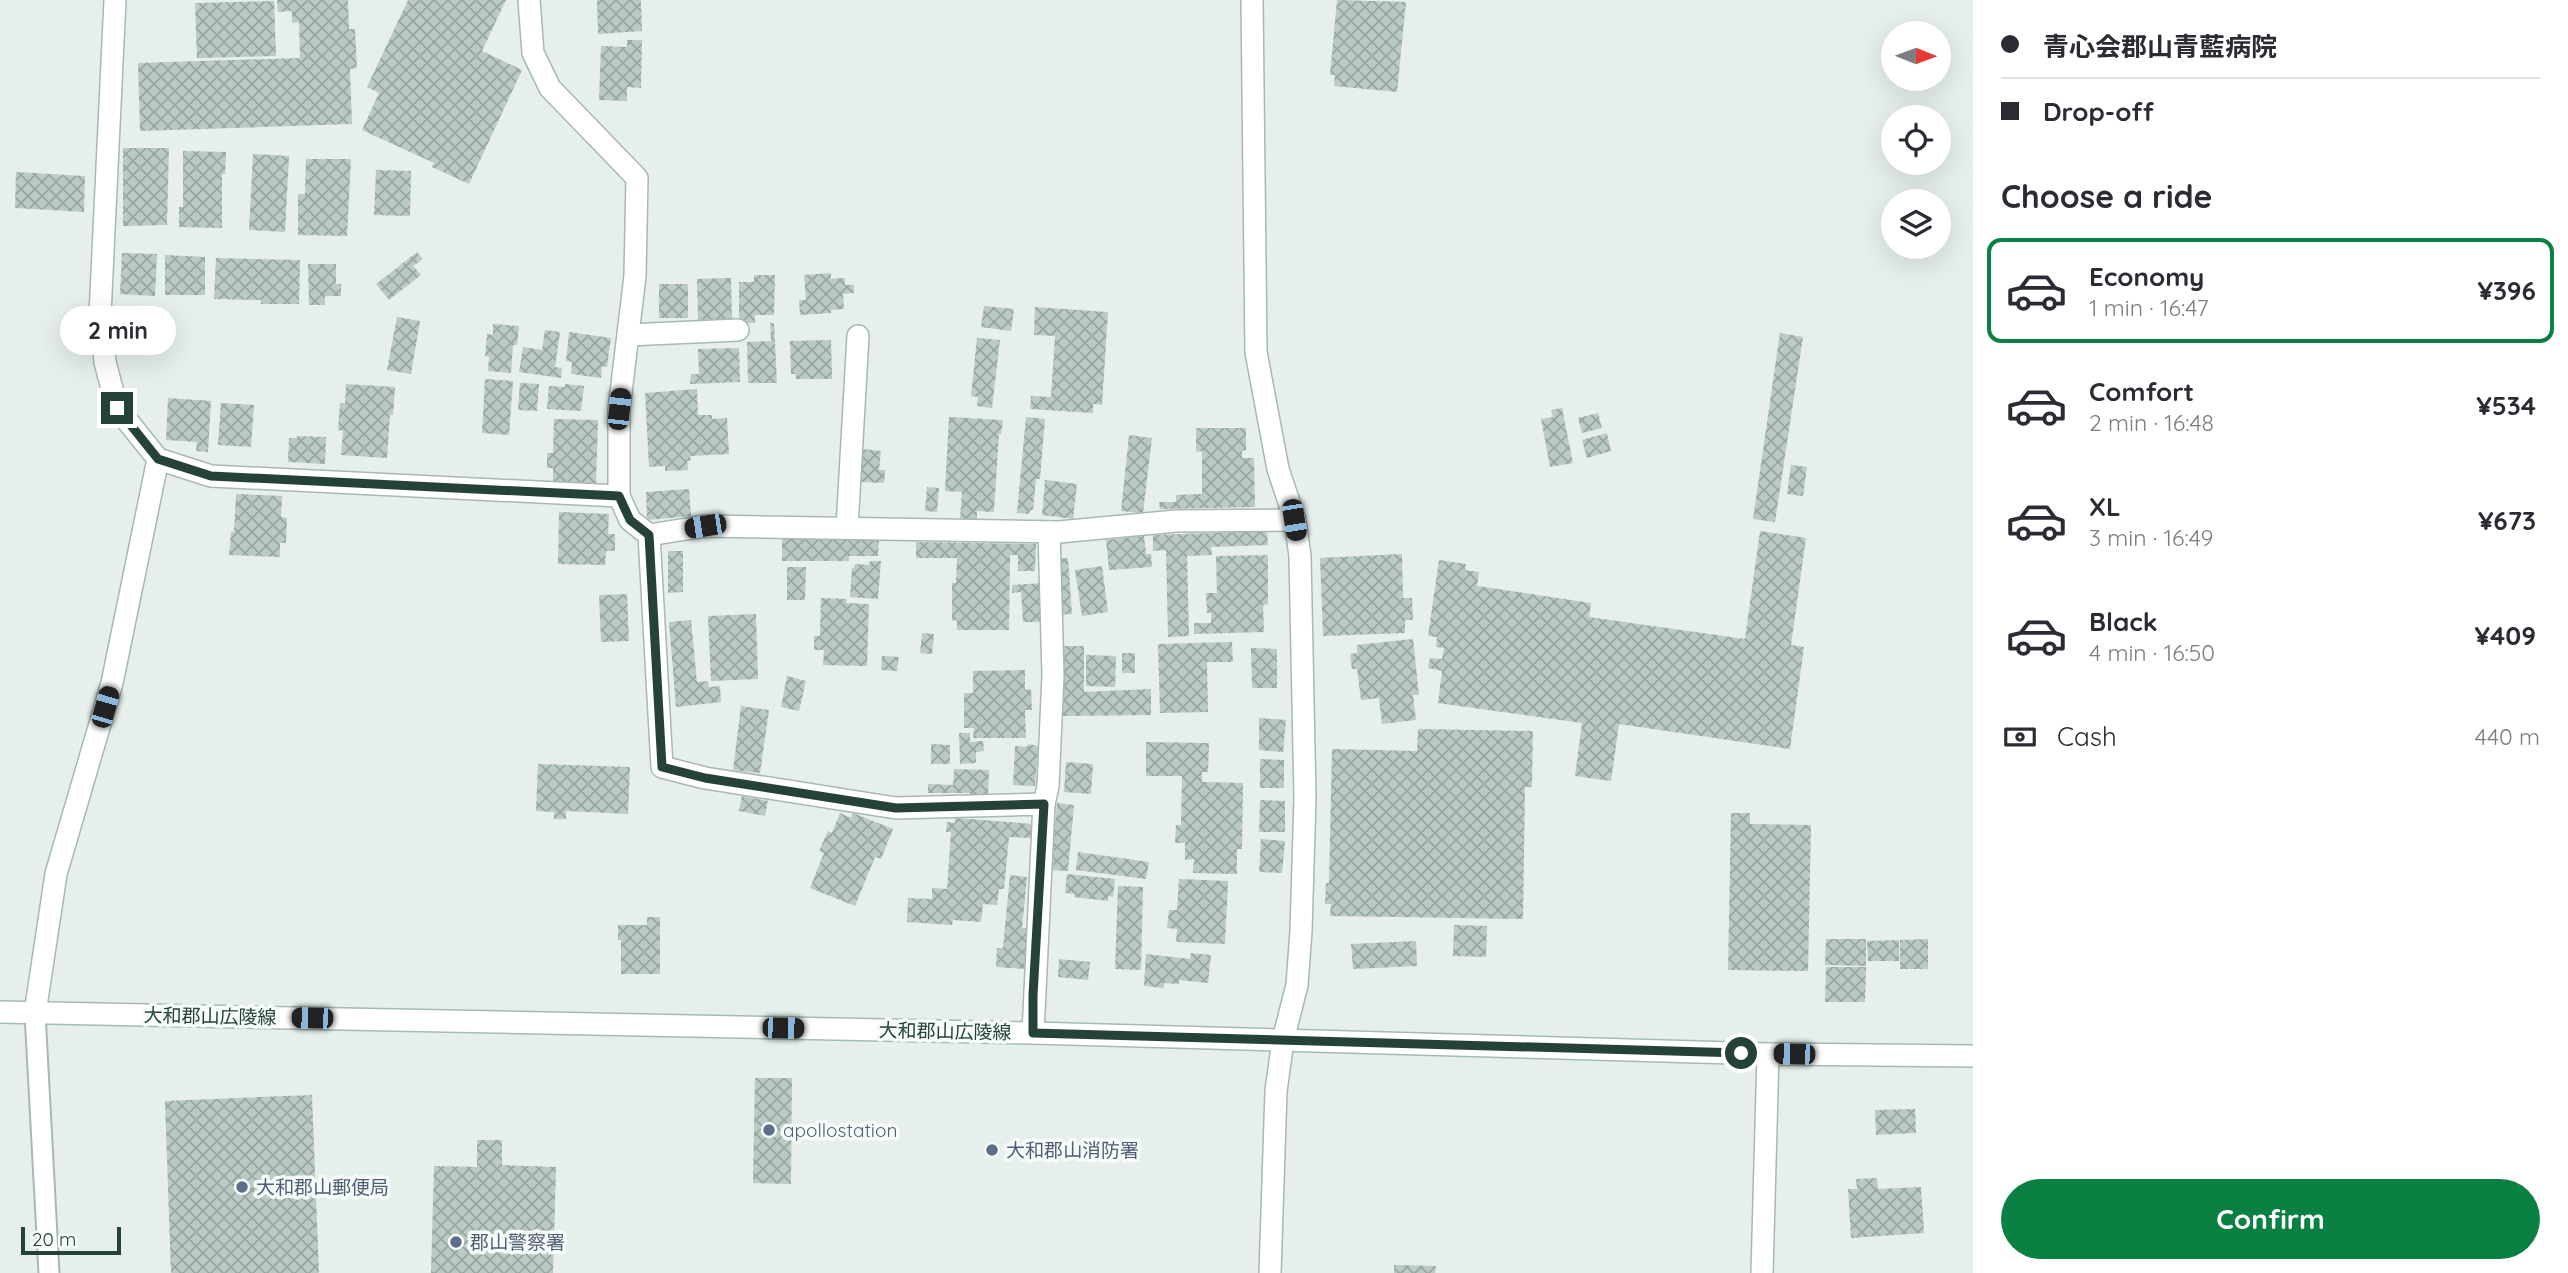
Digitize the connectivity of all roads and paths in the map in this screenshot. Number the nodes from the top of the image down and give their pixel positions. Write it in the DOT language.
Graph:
graph roads {
  1 [pos="115,0"];
  2 [pos="529,0"];
  3 [pos="1252,0"];
  4 [pos="738,330"];
  5 [pos="628,335"];
  6 [pos="858,336"];
  7 [pos="158,459"];
  8 [pos="619,496"];
  9 [pos="1294,520"];
  10 [pos="846,528"];
  11 [pos="1049,532"];
  12 [pos="649,535"];
  13 [pos="1044,804"];
  14 [pos="0,1012"];
  15 [pos="34,1013"];
  16 [pos="1033,1033"];
  17 [pos="1283,1040"];
  18 [pos="1768,1054"];
  19 [pos="1973,1056"];
  20 [pos="49,1273"];
  21 [pos="1270,1273"];
  22 [pos="1762,1273"];
  1 -- 7 [label="street"];
  2 -- 5 [label="street"];
  3 -- 9 [label="street"];
  4 -- 5 [label="street"];
  5 -- 8 [label="street"];
  6 -- 10 [label="street"];
  7 -- 8 [label="street"];
  7 -- 15 [label="street"];
  8 -- 12 [label="street"];
  9 -- 11 [label="street"];
  9 -- 17 [label="street"];
  10 -- 11 [label="street"];
  10 -- 12 [label="street"];
  11 -- 13 [label="street"];
  12 -- 13 [label="street"];
  13 -- 16 [label="street"];
  14 -- 15 [label="street, 大和郡山広陵線"];
  15 -- 16 [label="street, 大和郡山広陵線"];
  15 -- 20 [label="lane"];
  16 -- 17 [label="street, 大和郡山広陵線"];
  17 -- 18 [label="street, 大和郡山広陵線"];
  17 -- 21 [label="street"];
  18 -- 19 [label="street, 大和郡山広陵線"];
  18 -- 22 [label="street"];
}
